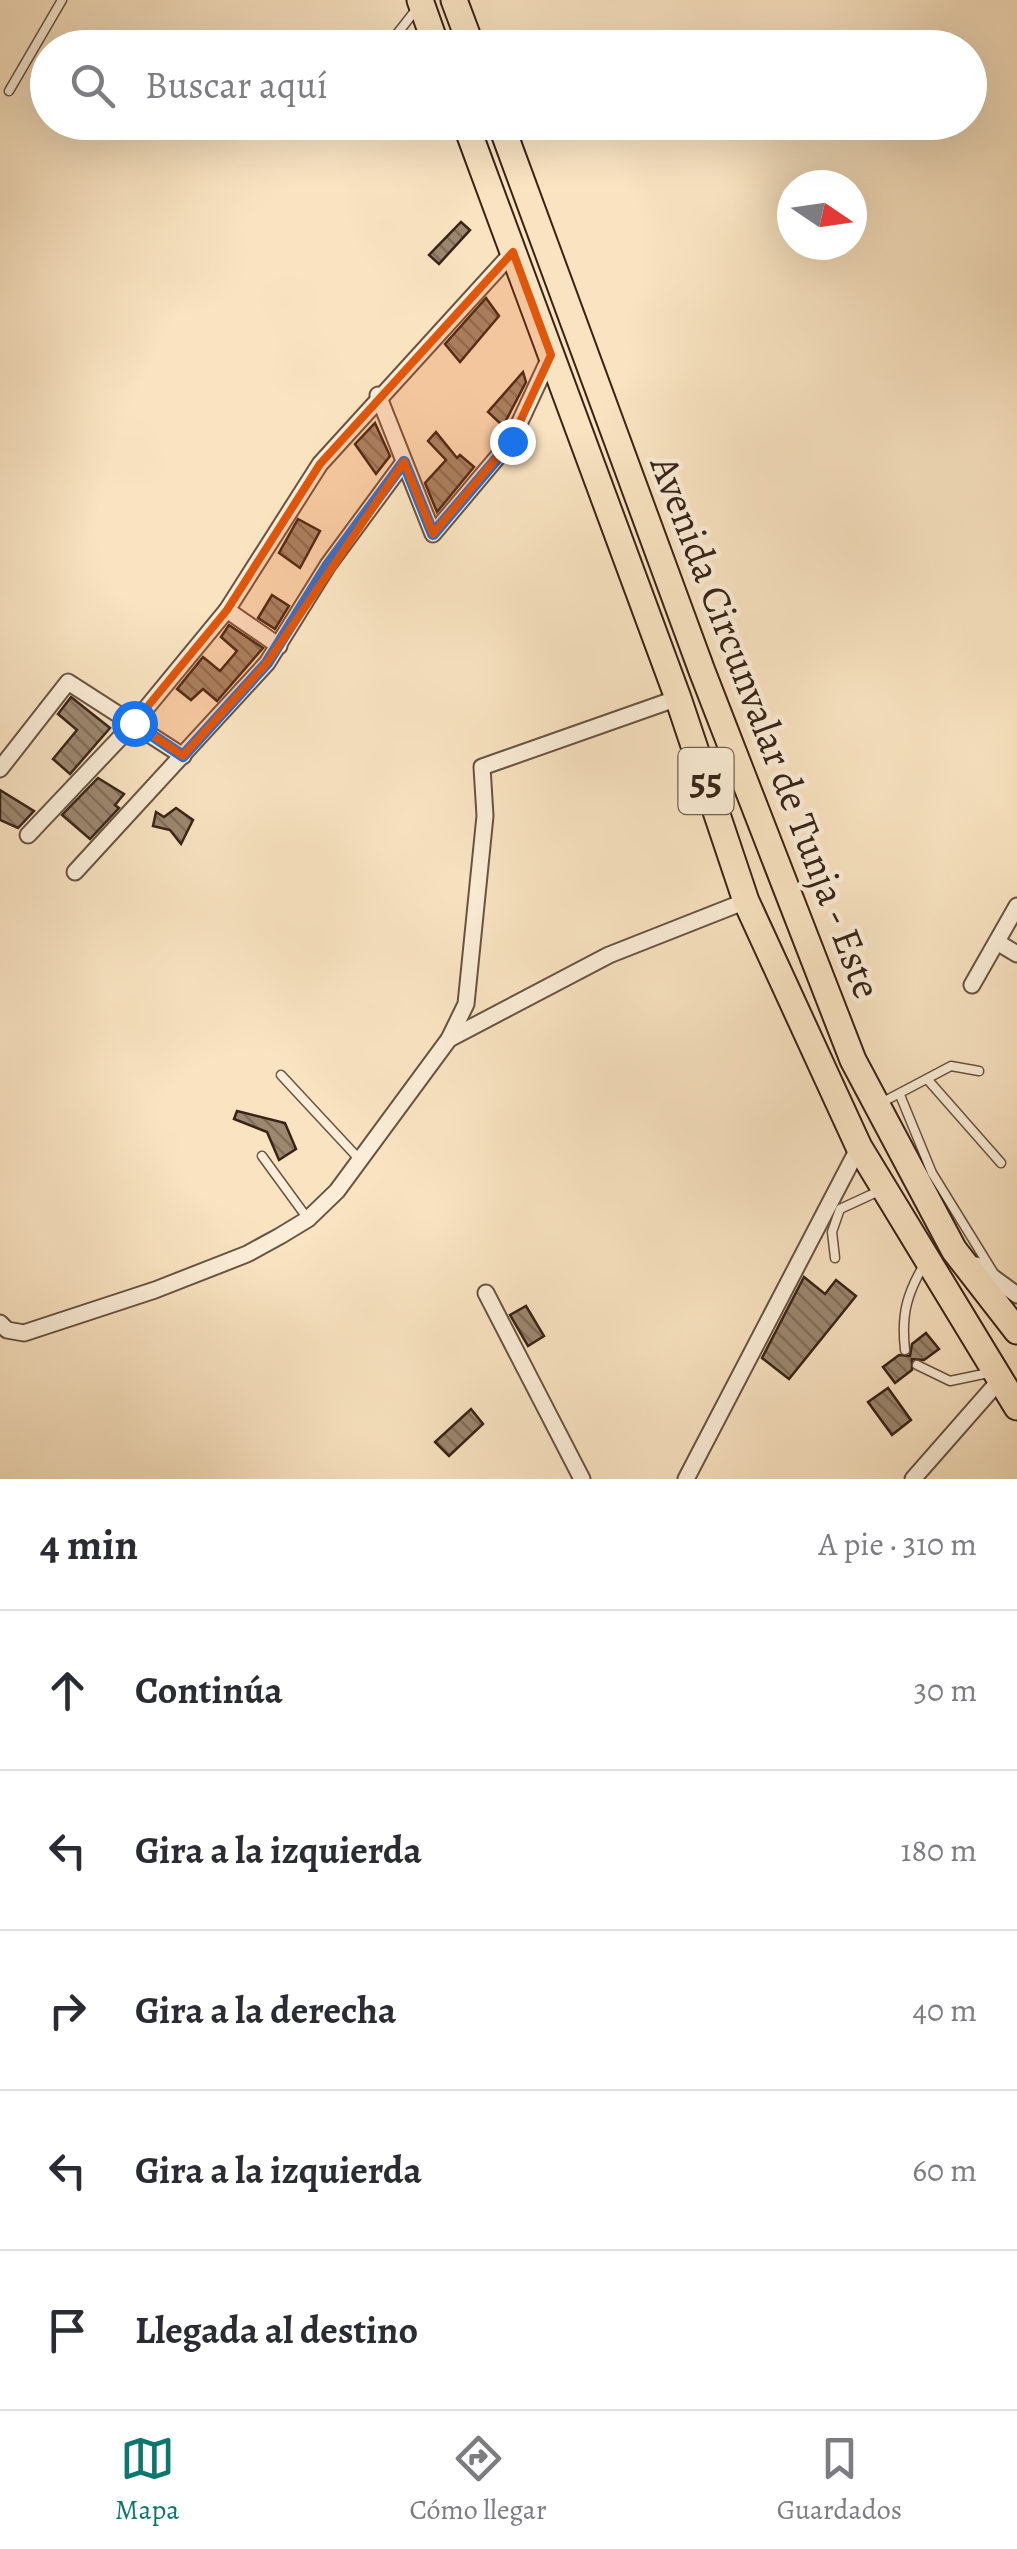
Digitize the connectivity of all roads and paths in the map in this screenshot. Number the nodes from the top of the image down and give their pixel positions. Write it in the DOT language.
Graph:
graph roads {
  1 [pos="62,0"];
  2 [pos="454,0"];
  3 [pos="420,2"];
  4 [pos="45,30"];
  5 [pos="399,30"];
  6 [pos="430,30"];
  7 [pos="465,30"];
  8 [pos="30,55"];
  9 [pos="9,91"];
  10 [pos="472,140"];
  11 [pos="507,140"];
  12 [pos="513,252"];
  13 [pos="552,356"];
  14 [pos="378,395"];
  15 [pos="404,462"];
  16 [pos="227,610"];
  17 [pos="279,646"];
  18 [pos="678,698"];
  19 [pos="134,723"];
  20 [pos="183,756"];
  21 [pos="0,769"];
  22 [pos="28,834"];
  23 [pos="75,872"];
  24 [pos="746,902"];
  25 [pos="1017,906"];
  26 [pos="997,942"];
  27 [pos="1017,954"];
  28 [pos="972,985"];
  29 [pos="449,1040"];
  30 [pos="979,1071"];
  31 [pos="280,1075"];
  32 [pos="928,1080"];
  33 [pos="900,1096"];
  34 [pos="875,1106"];
  35 [pos="860,1148"];
  36 [pos="262,1156"];
  37 [pos="360,1160"];
  38 [pos="1000,1163"];
  39 [pos="883,1190"];
  40 [pos="308,1219"];
  41 [pos="954,1250"];
  42 [pos="835,1258"];
  43 [pos="928,1259"];
  44 [pos="1000,1283"];
  45 [pos="486,1294"];
  46 [pos="1017,1295"];
  47 [pos="0,1324"];
  48 [pos="1017,1331"];
  49 [pos="905,1350"];
  50 [pos="917,1366"];
  51 [pos="996,1377"];
  52 [pos="1017,1407"];
  53 [pos="582,1479"];
  54 [pos="686,1479"];
  55 [pos="913,1479"];
  1 -- 4 [label="lane"];
  2 -- 7 [label="highway"];
  3 -- 5 [label="lane"];
  3 -- 6 [label="highway"];
  8 -- 9 [label="lane"];
  10 -- 12 [label="highway, Avenida Circunvalar de Tunja - Este / 55"];
  11 -- 34 [label="highway, Avenida Circunvalar de Tunja - Este / 55"];
  12 -- 13 [label="highway, Avenida Circunvalar de Tunja - Este / 55"];
  12 -- 14 [label="street"];
  13 -- 15 [label="street"];
  13 -- 18 [label="highway, Avenida Circunvalar de Tunja - Este / 55"];
  14 -- 15 [label="street"];
  14 -- 16 [label="street"];
  15 -- 17 [label="street"];
  16 -- 17 [label="street"];
  16 -- 19 [label="street"];
  17 -- 20 [label="street"];
  18 -- 24 [label="highway, Avenida Circunvalar de Tunja - Este / 55"];
  18 -- 29 [label="street"];
  19 -- 20 [label="street"];
  19 -- 21 [label="street"];
  19 -- 22 [label="street"];
  20 -- 23 [label="street"];
  24 -- 29 [label="street"];
  24 -- 35 [label="highway, Avenida Circunvalar de Tunja - Este / 55"];
  25 -- 26 [label="street"];
  26 -- 27 [label="street"];
  26 -- 28 [label="street"];
  29 -- 37 [label="street"];
  30 -- 32 [label="lane"];
  31 -- 37 [label="lane"];
  32 -- 33 [label="lane"];
  32 -- 38 [label="lane"];
  33 -- 34 [label="lane"];
  33 -- 44 [label="lane"];
  34 -- 41 [label="highway, Avenida Circunvalar de Tunja - Este / 55"];
  35 -- 39 [label="highway, Avenida Circunvalar de Tunja - Este / 55"];
  35 -- 54 [label="street"];
  36 -- 40 [label="lane"];
  37 -- 40 [label="street"];
  39 -- 42 [label="lane"];
  39 -- 43 [label="highway, Avenida Circunvalar de Tunja - Este / 55"];
  40 -- 47 [label="street"];
  41 -- 44 [label="street"];
  41 -- 48 [label="highway, Avenida Circunvalar de Tunja - Este / 55"];
  43 -- 49 [label="lane"];
  43 -- 51 [label="highway, Avenida Circunvalar de Tunja - Este / 55"];
  44 -- 46 [label="street"];
  45 -- 53 [label="street"];
  50 -- 51 [label="lane"];
  51 -- 52 [label="highway, Avenida Circunvalar de Tunja - Este / 55"];
  51 -- 55 [label="street"];
}
